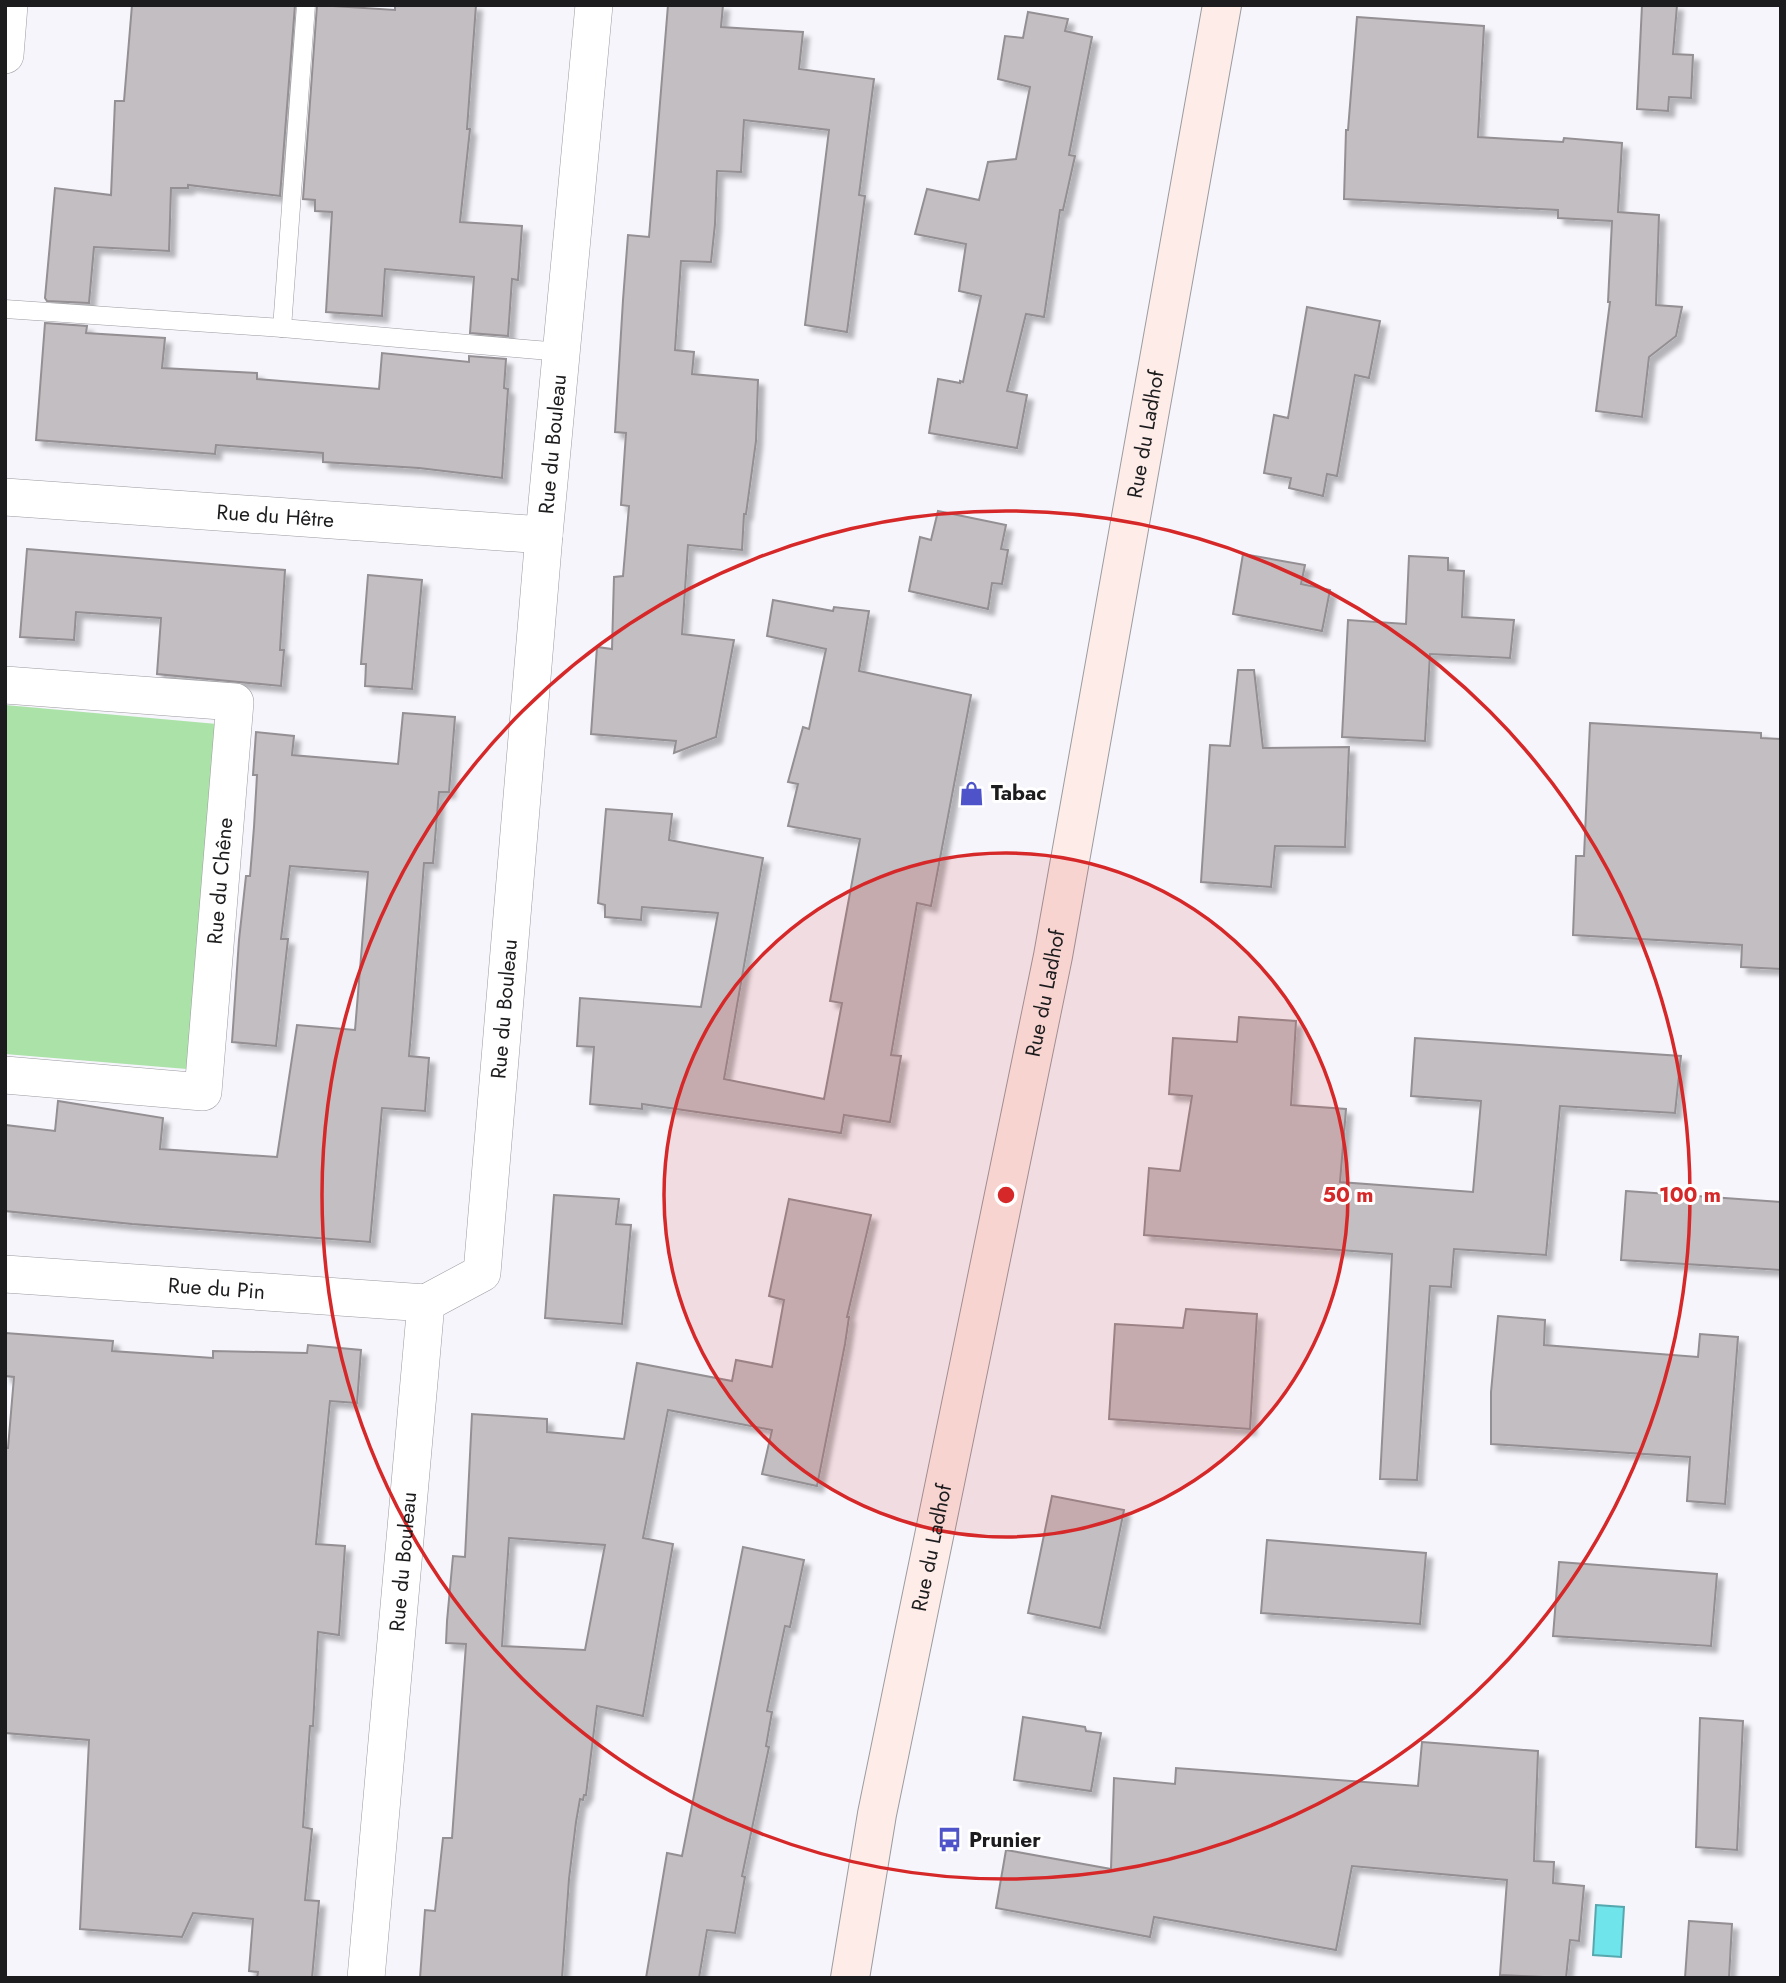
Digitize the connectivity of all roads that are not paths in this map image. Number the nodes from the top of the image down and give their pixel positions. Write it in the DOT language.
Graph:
graph roads {
  1 [pos="9,5"];
  2 [pos="306,5"];
  3 [pos="594,5"];
  4 [pos="1222,5"];
  5 [pos="5,55"];
  6 [pos="5,309"];
  7 [pos="282,328"];
  8 [pos="561,352"];
  9 [pos="5,497"];
  10 [pos="544,535"];
  11 [pos="5,685"];
  12 [pos="5,1074"];
  13 [pos="5,1274"];
  14 [pos="426,1303"];
  15 [pos="366,1978"];
  16 [pos="850,1978"];
  1 -- 5 [label="street"];
  2 -- 7 [label="lane"];
  3 -- 8 [label="street, Rue du Bouleau"];
  4 -- 16 [label="main road, Rue du Ladhof"];
  6 -- 7 [label="lane"];
  7 -- 8 [label="lane"];
  8 -- 10 [label="street, Rue du Bouleau"];
  9 -- 10 [label="street, Rue du Hêtre"];
  10 -- 14 [label="street, Rue du Bouleau"];
  11 -- 12 [label="street, Rue du Chêne"];
  13 -- 14 [label="street, Rue du Pin"];
  14 -- 15 [label="street, Rue du Bouleau"];
}
